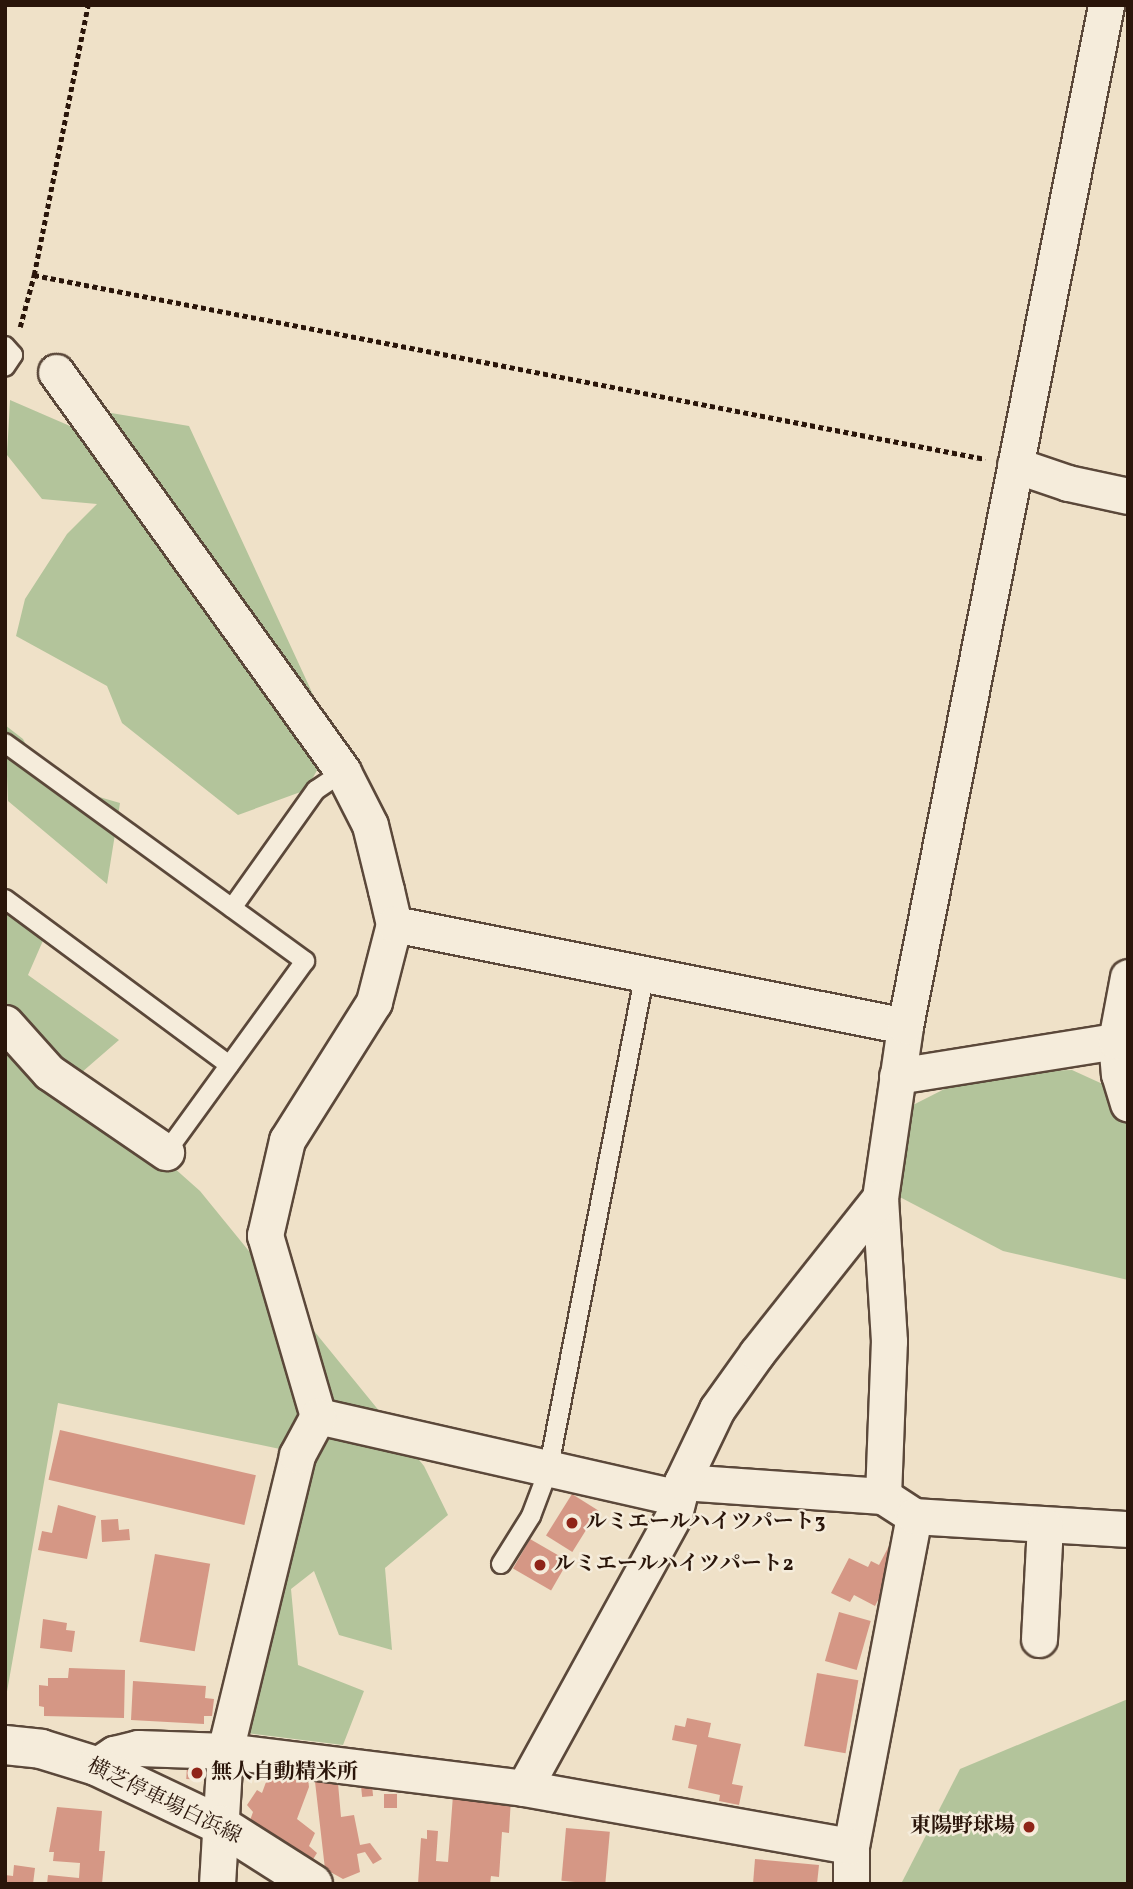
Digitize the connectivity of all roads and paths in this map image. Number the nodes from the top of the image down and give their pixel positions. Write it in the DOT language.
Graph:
graph roads {
  1 [pos="88,5"];
  2 [pos="1107,5"];
  3 [pos="34,275"];
  4 [pos="8,356"];
  5 [pos="56,372"];
  6 [pos="1015,465"];
  7 [pos="1128,496"];
  8 [pos="5,743"];
  9 [pos="343,772"];
  10 [pos="5,899"];
  11 [pos="232,908"];
  12 [pos="394,924"];
  13 [pos="645,974"];
  14 [pos="1128,977"];
  15 [pos="5,1023"];
  16 [pos="905,1027"];
  17 [pos="1122,1041"];
  18 [pos="229,1065"];
  19 [pos="897,1076"];
  20 [pos="1128,1104"];
  21 [pos="166,1152"];
  22 [pos="880,1198"];
  23 [pos="318,1416"];
  24 [pos="548,1471"];
  25 [pos="680,1490"];
  26 [pos="883,1496"];
  27 [pos="914,1516"];
  28 [pos="1045,1526"];
  29 [pos="1128,1529"];
  30 [pos="501,1564"];
  31 [pos="1040,1639"];
  32 [pos="5,1745"];
  33 [pos="225,1751"];
  34 [pos="96,1766"];
  35 [pos="524,1788"];
  36 [pos="220,1825"];
  37 [pos="851,1846"];
  38 [pos="217,1884"];
  39 [pos="313,1884"];
  40 [pos="851,1884"];
  1 -- 3 [label="path"];
  2 -- 6 [label="street"];
  3 -- 4 [label="path"];
  3 -- 6 [label="path"];
  5 -- 9 [label="street"];
  6 -- 7 [label="street"];
  6 -- 16 [label="street"];
  8 -- 11 [label="lane"];
  9 -- 11 [label="lane"];
  9 -- 12 [label="street"];
  10 -- 18 [label="lane"];
  11 -- 18 [label="lane"];
  12 -- 13 [label="street"];
  12 -- 23 [label="street"];
  13 -- 16 [label="street"];
  13 -- 24 [label="lane"];
  14 -- 17 [label="street"];
  15 -- 21 [label="street"];
  16 -- 19 [label="street"];
  17 -- 19 [label="street"];
  17 -- 20 [label="street"];
  18 -- 21 [label="lane"];
  19 -- 22 [label="street"];
  22 -- 25 [label="street"];
  22 -- 26 [label="street"];
  23 -- 24 [label="street"];
  23 -- 33 [label="street"];
  24 -- 25 [label="street"];
  24 -- 30 [label="lane"];
  25 -- 26 [label="street"];
  25 -- 35 [label="street"];
  26 -- 27 [label="street"];
  27 -- 28 [label="street"];
  27 -- 37 [label="street"];
  28 -- 29 [label="street"];
  28 -- 31 [label="street"];
  32 -- 34 [label="main road, 横芝停車場白浜線"];
  33 -- 34 [label="street"];
  33 -- 35 [label="street"];
  33 -- 36 [label="street"];
  34 -- 36 [label="main road, 横芝停車場白浜線"];
  35 -- 37 [label="street"];
  36 -- 38 [label="street"];
  36 -- 39 [label="main road, 横芝停車場白浜線"];
  37 -- 40 [label="street"];
}
